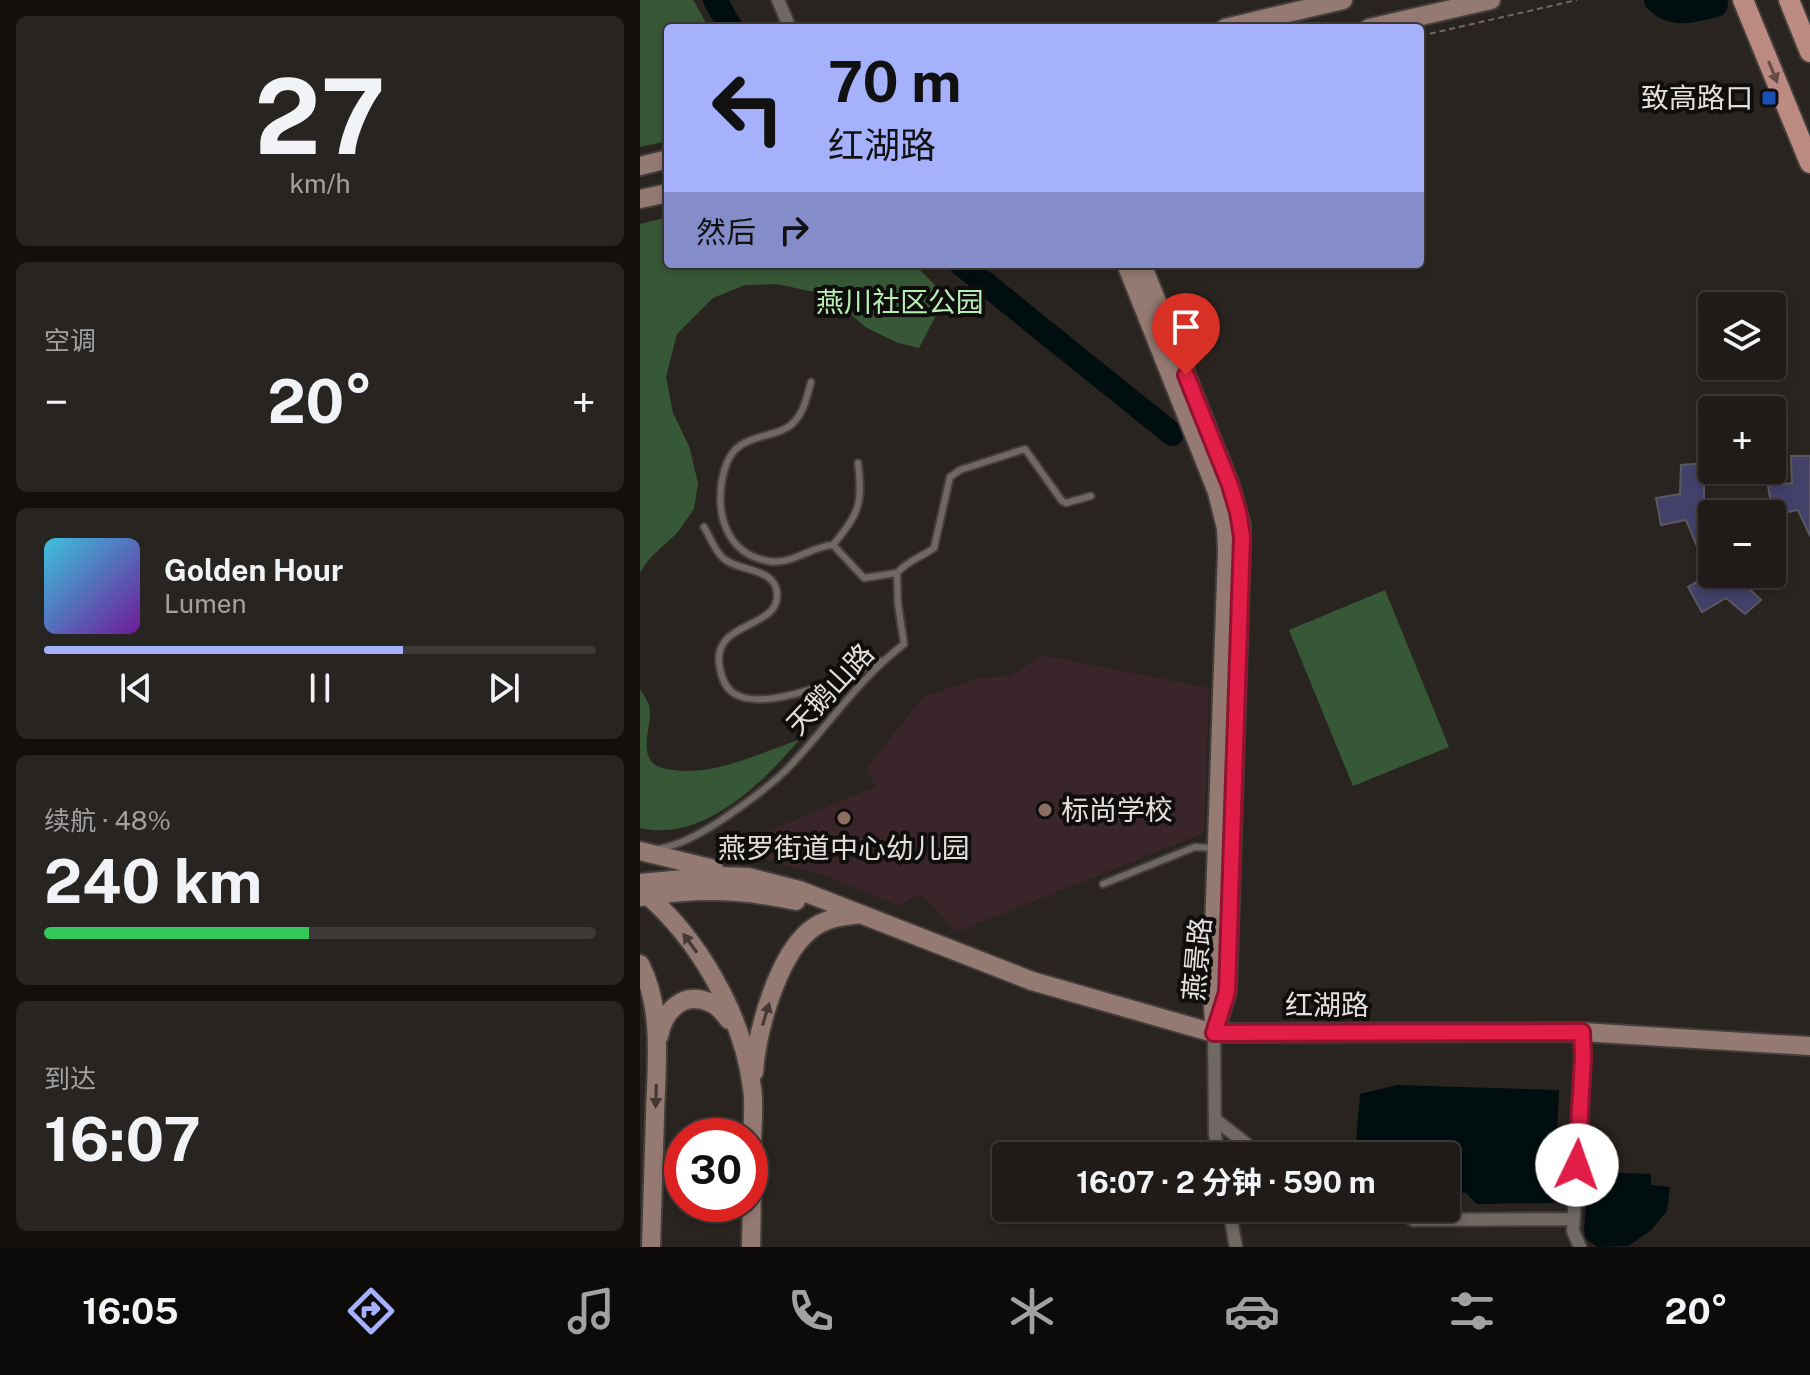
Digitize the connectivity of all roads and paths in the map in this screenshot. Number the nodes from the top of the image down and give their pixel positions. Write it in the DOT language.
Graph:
graph roads {
  1 [pos="778,0"];
  2 [pos="1343,0"];
  3 [pos="1491,0"];
  4 [pos="1577,0"];
  5 [pos="1743,0"];
  6 [pos="1790,2"];
  7 [pos="788,24"];
  8 [pos="1242,24"];
  9 [pos="1386,24"];
  10 [pos="1424,35"];
  11 [pos="1810,52"];
  12 [pos="664,160"];
  13 [pos="1810,163"];
  14 [pos="640,166"];
  15 [pos="664,194"];
  16 [pos="640,199"];
  17 [pos="1128,268"];
  18 [pos="1144,268"];
  19 [pos="811,382"];
  20 [pos="858,463"];
  21 [pos="1091,496"];
  22 [pos="704,527"];
  23 [pos="833,545"];
  24 [pos="897,573"];
  25 [pos="884,660"];
  26 [pos="1218,848"];
  27 [pos="642,852"];
  28 [pos="748,877"];
  29 [pos="1103,884"];
  30 [pos="642,891"];
  31 [pos="864,914"];
  32 [pos="640,964"];
  33 [pos="736,1029"];
  34 [pos="1582,1032"];
  35 [pos="1214,1033"];
  36 [pos="657,1043"];
  37 [pos="1810,1046"];
  38 [pos="753,1090"];
  39 [pos="1216,1120"];
  40 [pos="1216,1142"];
  41 [pos="1244,1142"];
  42 [pos="1573,1219"];
  43 [pos="1460,1220"];
  44 [pos="1232,1222"];
  45 [pos="651,1247"];
  46 [pos="751,1247"];
  47 [pos="1236,1247"];
  48 [pos="1580,1247"];
  1 -- 7 [label="street"];
  2 -- 8 [label="main road"];
  3 -- 9 [label="main road"];
  4 -- 10 [label="path"];
  5 -- 13 [label="main road, one-way"];
  6 -- 11 [label="main road"];
  12 -- 14 [label="main road"];
  15 -- 16 [label="main road"];
  17 -- 26 [label="main road, 燕景路"];
  18 -- 35 [label="main road, 燕景路"];
  19 -- 23 [label="lane"];
  20 -- 23 [label="lane"];
  21 -- 24 [label="lane"];
  22 -- 25 [label="lane"];
  23 -- 24 [label="lane"];
  24 -- 25 [label="lane, 天鹅山路"];
  25 -- 27 [label="lane, 天鹅山路"];
  26 -- 29 [label="lane"];
  26 -- 35 [label="main road, 燕景路"];
  27 -- 28 [label="main road"];
  28 -- 30 [label="main road, 红湖路"];
  28 -- 31 [label="main road, 红湖路"];
  30 -- 31 [label="main road, 红湖路"];
  33 -- 30 [label="main road, one-way"];
  31 -- 35 [label="main road, 红湖路"];
  38 -- 31 [label="main road, one-way"];
  32 -- 36 [label="main road"];
  33 -- 36 [label="main road"];
  33 -- 38 [label="main road"];
  34 -- 35 [label="main road, 红湖路"];
  34 -- 37 [label="main road, 红湖路"];
  34 -- 42 [label="street"];
  35 -- 39 [label="street"];
  36 -- 45 [label="main road, one-way"];
  38 -- 46 [label="main road"];
  39 -- 40 [label="street"];
  39 -- 41 [label="street"];
  42 -- 43 [label="street"];
  42 -- 48 [label="street"];
  44 -- 47 [label="street"];
}
